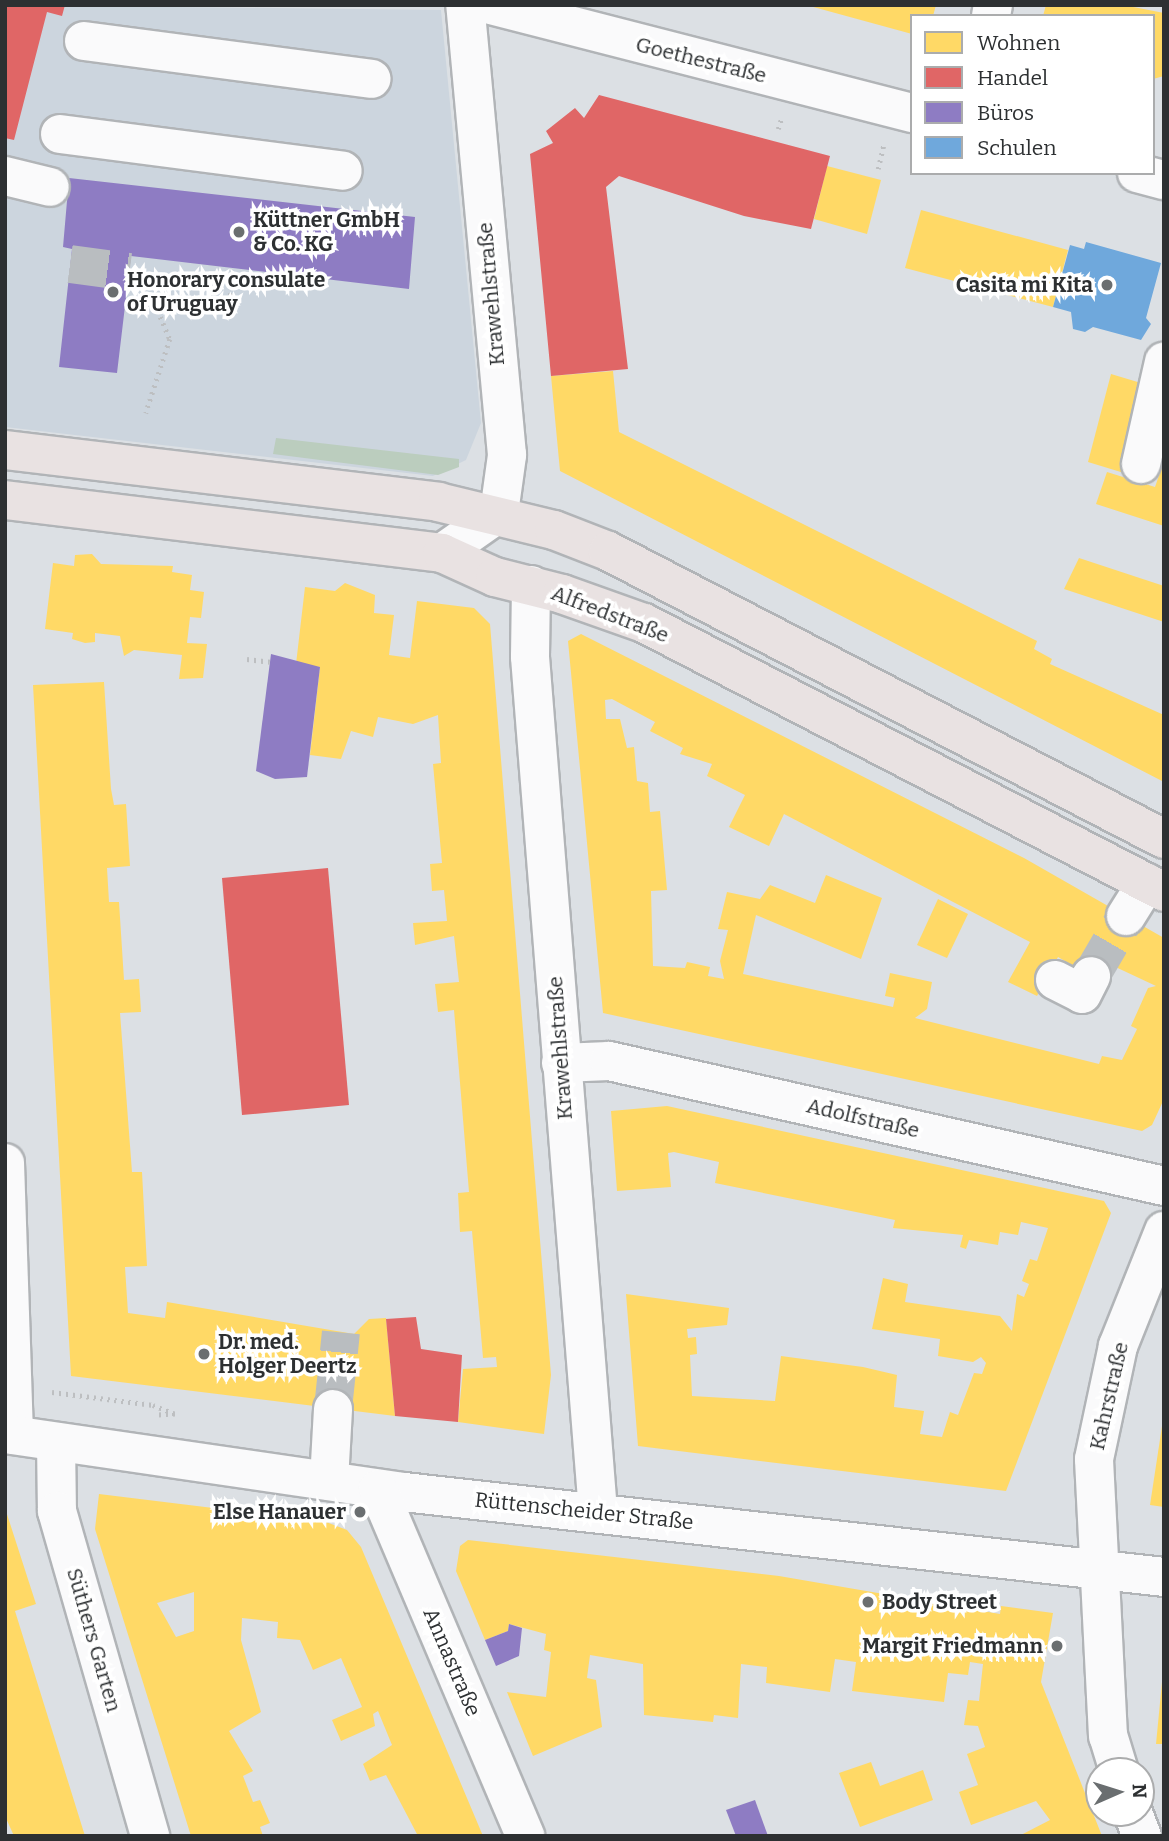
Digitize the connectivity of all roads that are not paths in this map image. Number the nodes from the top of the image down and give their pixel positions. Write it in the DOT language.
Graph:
graph roads {
  1 [pos="465,5"];
  2 [pos="491,5"];
  3 [pos="84,41"];
  4 [pos="372,79"];
  5 [pos="899,125"];
  6 [pos="60,134"];
  7 [pos="343,171"];
  8 [pos="1145,175"];
  9 [pos="5,176"];
  10 [pos="1164,180"];
  11 [pos="50,187"];
  12 [pos="1164,362"];
  13 [pos="1157,425"];
  14 [pos="5,450"];
  15 [pos="1141,464"];
  16 [pos="5,500"];
  17 [pos="499,513"];
  18 [pos="442,553"];
  19 [pos="531,585"];
  20 [pos="1164,839"];
  21 [pos="1155,888"];
  22 [pos="1126,916"];
  23 [pos="561,1063"];
  24 [pos="5,1163"];
  25 [pos="1164,1186"];
  26 [pos="1164,1231"];
  27 [pos="333,1409"];
  28 [pos="10,1435"];
  29 [pos="56,1442"];
  30 [pos="329,1481"];
  31 [pos="378,1489"];
  32 [pos="597,1511"];
  33 [pos="1098,1569"];
  34 [pos="1164,1577"];
  35 [pos="1115,1757"];
  36 [pos="150,1836"];
  37 [pos="525,1836"];
  1 -- 17 [label="street, Krawehlstraße"];
  2 -- 5 [label="street, Goethestraße"];
  3 -- 4 [label="street"];
  6 -- 7 [label="street"];
  8 -- 10 [label="street"];
  9 -- 11 [label="street"];
  12 -- 13 [label="street"];
  13 -- 15 [label="street"];
  14 -- 17 [label="main road"];
  16 -- 18 [label="main road, Alfredstraße"];
  17 -- 18 [label="street"];
  17 -- 20 [label="main road"];
  18 -- 19 [label="main road, Alfredstraße"];
  19 -- 21 [label="main road, Alfredstraße"];
  19 -- 23 [label="street, Krawehlstraße"];
  21 -- 22 [label="street"];
  23 -- 25 [label="street, Adolfstraße"];
  23 -- 32 [label="street, Krawehlstraße"];
  24 -- 28 [label="street"];
  26 -- 33 [label="street, Kahrstraße"];
  27 -- 30 [label="street"];
  28 -- 29 [label="street, Rüttenscheider Straße"];
  29 -- 30 [label="street, Rüttenscheider Straße"];
  29 -- 36 [label="street, Süthers Garten"];
  30 -- 31 [label="street, Rüttenscheider Straße"];
  31 -- 32 [label="street, Rüttenscheider Straße"];
  31 -- 37 [label="street, Annastraße"];
  32 -- 33 [label="street, Rüttenscheider Straße"];
  33 -- 34 [label="street, Rüttenscheider Straße"];
  33 -- 35 [label="street, Kahrstraße"];
}
